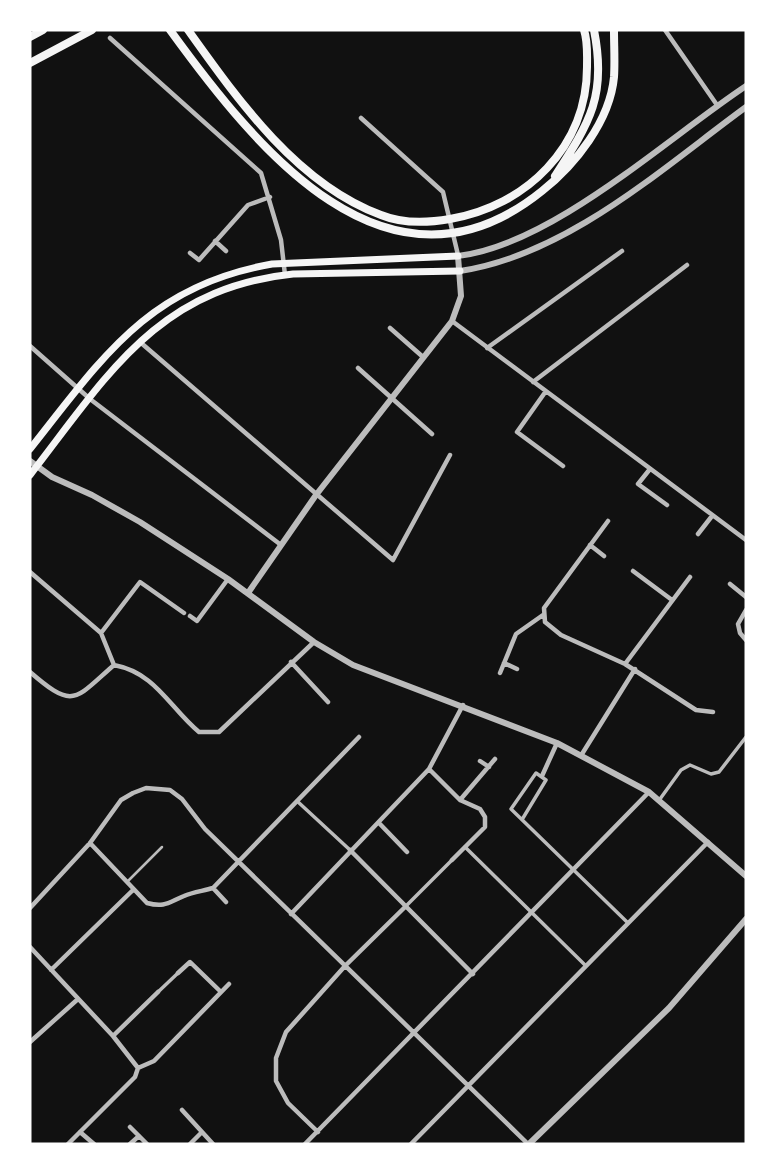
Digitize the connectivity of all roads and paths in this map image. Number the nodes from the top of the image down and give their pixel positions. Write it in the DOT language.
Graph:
graph roads {
  1 [pos="43,30"];
  2 [pos="92,30"];
  3 [pos="170,30"];
  4 [pos="188,30"];
  5 [pos="584,30"];
  6 [pos="594,30"];
  7 [pos="614,30"];
  8 [pos="665,30"];
  9 [pos="30,37"];
  10 [pos="110,38"];
  11 [pos="30,63"];
  12 [pos="746,86"];
  13 [pos="717,105"];
  14 [pos="746,107"];
  15 [pos="361,118"];
  16 [pos="548,187"];
  17 [pos="270,197"];
  18 [pos="215,241"];
  19 [pos="226,251"];
  20 [pos="622,251"];
  21 [pos="190,253"];
  22 [pos="458,256"];
  23 [pos="284,264"];
  24 [pos="687,265"];
  25 [pos="460,271"];
  26 [pos="285,275"];
  27 [pos="452,321"];
  28 [pos="390,328"];
  29 [pos="139,342"];
  30 [pos="30,346"];
  31 [pos="487,348"];
  32 [pos="423,357"];
  33 [pos="358,368"];
  34 [pos="533,382"];
  35 [pos="78,389"];
  36 [pos="546,391"];
  37 [pos="391,398"];
  38 [pos="90,399"];
  39 [pos="432,434"];
  40 [pos="30,449"];
  41 [pos="450,455"];
  42 [pos="33,463"];
  43 [pos="563,466"];
  44 [pos="650,468"];
  45 [pos="30,475"];
  46 [pos="316,495"];
  47 [pos="667,505"];
  48 [pos="712,516"];
  49 [pos="608,521"];
  50 [pos="698,534"];
  51 [pos="746,540"];
  52 [pos="281,545"];
  53 [pos="590,545"];
  54 [pos="604,556"];
  55 [pos="633,571"];
  56 [pos="30,572"];
  57 [pos="690,577"];
  58 [pos="228,579"];
  59 [pos="730,584"];
  60 [pos="248,593"];
  61 [pos="746,597"];
  62 [pos="672,600"];
  63 [pos="746,610"];
  64 [pos="184,612"];
  65 [pos="543,615"];
  66 [pos="190,616"];
  67 [pos="101,633"];
  68 [pos="746,640"];
  69 [pos="314,642"];
  70 [pos="291,662"];
  71 [pos="504,663"];
  72 [pos="625,664"];
  73 [pos="114,665"];
  74 [pos="517,669"];
  75 [pos="635,669"];
  76 [pos="30,672"];
  77 [pos="500,673"];
  78 [pos="328,702"];
  79 [pos="463,705"];
  80 [pos="713,712"];
  81 [pos="359,737"];
  82 [pos="746,737"];
  83 [pos="557,743"];
  84 [pos="582,754"];
  85 [pos="495,760"];
  86 [pos="480,761"];
  87 [pos="489,767"];
  88 [pos="429,769"];
  89 [pos="542,776"];
  90 [pos="649,792"];
  91 [pos="660,799"];
  92 [pos="460,800"];
  93 [pos="297,801"];
  94 [pos="523,818"];
  95 [pos="379,823"];
  96 [pos="708,842"];
  97 [pos="90,843"];
  98 [pos="465,847"];
  99 [pos="162,848"];
  100 [pos="350,850"];
  101 [pos="407,852"];
  102 [pos="452,860"];
  103 [pos="238,862"];
  104 [pos="575,870"];
  105 [pos="746,876"];
  106 [pos="128,881"];
  107 [pos="213,888"];
  108 [pos="133,890"];
  109 [pos="226,902"];
  110 [pos="30,908"];
  111 [pos="404,908"];
  112 [pos="531,913"];
  113 [pos="291,914"];
  114 [pos="746,919"];
  115 [pos="627,922"];
  116 [pos="30,947"];
  117 [pos="585,965"];
  118 [pos="345,966"];
  119 [pos="51,970"];
  120 [pos="178,973"];
  121 [pos="473,974"];
  122 [pos="229,984"];
  123 [pos="158,992"];
  124 [pos="221,992"];
  125 [pos="78,999"];
  126 [pos="414,1035"];
  127 [pos="113,1036"];
  128 [pos="30,1042"];
  129 [pos="138,1068"];
  130 [pos="468,1087"];
  131 [pos="182,1110"];
  132 [pos="130,1127"];
  133 [pos="80,1132"];
  134 [pos="202,1132"];
  135 [pos="318,1132"];
  136 [pos="138,1136"];
  137 [pos="68,1144"];
  138 [pos="93,1144"];
  139 [pos="130,1144"];
  140 [pos="146,1144"];
  141 [pos="190,1144"];
  142 [pos="213,1144"];
  143 [pos="305,1144"];
  144 [pos="411,1144"];
  145 [pos="528,1144"];
  1 -- 9 [label="highway"];
  2 -- 11 [label="highway"];
  3 -- 16 [label="highway"];
  4 -- 5 [label="highway"];
  6 -- 16 [label="highway"];
  7 -- 16 [label="highway"];
  8 -- 13 [label="street"];
  10 -- 17 [label="street"];
  12 -- 13 [label="street"];
  13 -- 22 [label="street"];
  14 -- 25 [label="street"];
  15 -- 22 [label="street"];
  17 -- 18 [label="street"];
  17 -- 23 [label="street"];
  18 -- 19 [label="street"];
  18 -- 21 [label="street"];
  20 -- 31 [label="street"];
  22 -- 23 [label="main road"];
  22 -- 25 [label="street"];
  23 -- 26 [label="street"];
  23 -- 35 [label="main road"];
  24 -- 34 [label="street"];
  25 -- 26 [label="main road"];
  25 -- 27 [label="street"];
  26 -- 29 [label="main road"];
  27 -- 31 [label="street"];
  27 -- 32 [label="street"];
  28 -- 32 [label="street"];
  29 -- 38 [label="main road"];
  29 -- 46 [label="street"];
  30 -- 35 [label="street"];
  31 -- 34 [label="street"];
  32 -- 37 [label="street"];
  33 -- 37 [label="street"];
  34 -- 36 [label="street"];
  35 -- 38 [label="street"];
  35 -- 40 [label="main road"];
  36 -- 43 [label="street"];
  36 -- 44 [label="street"];
  37 -- 39 [label="street"];
  37 -- 46 [label="street"];
  38 -- 42 [label="main road"];
  38 -- 52 [label="street"];
  41 -- 46 [label="street"];
  42 -- 45 [label="main road"];
  42 -- 58 [label="street"];
  44 -- 47 [label="street"];
  44 -- 48 [label="street"];
  46 -- 52 [label="street"];
  48 -- 50 [label="street"];
  48 -- 51 [label="street"];
  49 -- 53 [label="street"];
  52 -- 60 [label="street"];
  53 -- 54 [label="street"];
  53 -- 65 [label="street"];
  55 -- 62 [label="street"];
  56 -- 67 [label="street"];
  57 -- 62 [label="street"];
  58 -- 60 [label="street"];
  58 -- 66 [label="street"];
  59 -- 61 [label="street"];
  60 -- 69 [label="street"];
  62 -- 72 [label="street"];
  63 -- 68 [label="street"];
  64 -- 67 [label="street"];
  65 -- 71 [label="street"];
  65 -- 72 [label="street"];
  67 -- 73 [label="street"];
  69 -- 70 [label="street"];
  69 -- 79 [label="street"];
  70 -- 73 [label="street"];
  70 -- 78 [label="street"];
  71 -- 74 [label="street"];
  71 -- 77 [label="street"];
  72 -- 75 [label="street"];
  73 -- 76 [label="street"];
  75 -- 80 [label="street"];
  75 -- 84 [label="street"];
  79 -- 83 [label="street"];
  79 -- 88 [label="street"];
  81 -- 93 [label="street"];
  82 -- 91 [label="street"];
  83 -- 84 [label="street"];
  83 -- 89 [label="street"];
  84 -- 90 [label="street"];
  85 -- 87 [label="street"];
  86 -- 87 [label="street"];
  87 -- 92 [label="street"];
  88 -- 92 [label="street"];
  88 -- 95 [label="street"];
  89 -- 94 [label="street"];
  89 -- 94 [label="street"];
  90 -- 91 [label="street"];
  90 -- 104 [label="street"];
  91 -- 96 [label="street"];
  92 -- 98 [label="street"];
  93 -- 100 [label="street"];
  93 -- 103 [label="street"];
  94 -- 104 [label="street"];
  95 -- 100 [label="street"];
  95 -- 101 [label="street"];
  96 -- 105 [label="street"];
  96 -- 115 [label="street"];
  97 -- 103 [label="street"];
  97 -- 106 [label="street"];
  97 -- 110 [label="street"];
  98 -- 102 [label="street"];
  98 -- 112 [label="street"];
  99 -- 106 [label="lane"];
  100 -- 111 [label="street"];
  100 -- 113 [label="street"];
  102 -- 111 [label="street"];
  103 -- 107 [label="street"];
  103 -- 113 [label="street"];
  104 -- 112 [label="street"];
  104 -- 115 [label="street"];
  106 -- 108 [label="street"];
  107 -- 108 [label="street"];
  107 -- 109 [label="street"];
  108 -- 119 [label="street"];
  111 -- 118 [label="street"];
  111 -- 121 [label="street"];
  112 -- 117 [label="street"];
  112 -- 121 [label="street"];
  113 -- 118 [label="street"];
  114 -- 145 [label="street"];
  115 -- 117 [label="street"];
  116 -- 119 [label="street"];
  117 -- 130 [label="street"];
  118 -- 126 [label="street"];
  118 -- 135 [label="street"];
  119 -- 125 [label="street"];
  120 -- 123 [label="street"];
  120 -- 124 [label="street"];
  121 -- 126 [label="street"];
  122 -- 124 [label="street"];
  123 -- 127 [label="street"];
  124 -- 129 [label="street"];
  125 -- 127 [label="street"];
  125 -- 128 [label="street"];
  126 -- 130 [label="street"];
  126 -- 135 [label="street"];
  127 -- 129 [label="street"];
  129 -- 133 [label="street"];
  130 -- 144 [label="street"];
  130 -- 145 [label="street"];
  131 -- 134 [label="street"];
  132 -- 136 [label="street"];
  133 -- 137 [label="street"];
  133 -- 138 [label="street"];
  134 -- 141 [label="street"];
  134 -- 142 [label="street"];
  135 -- 143 [label="street"];
  136 -- 139 [label="street"];
  136 -- 140 [label="street"];
}
